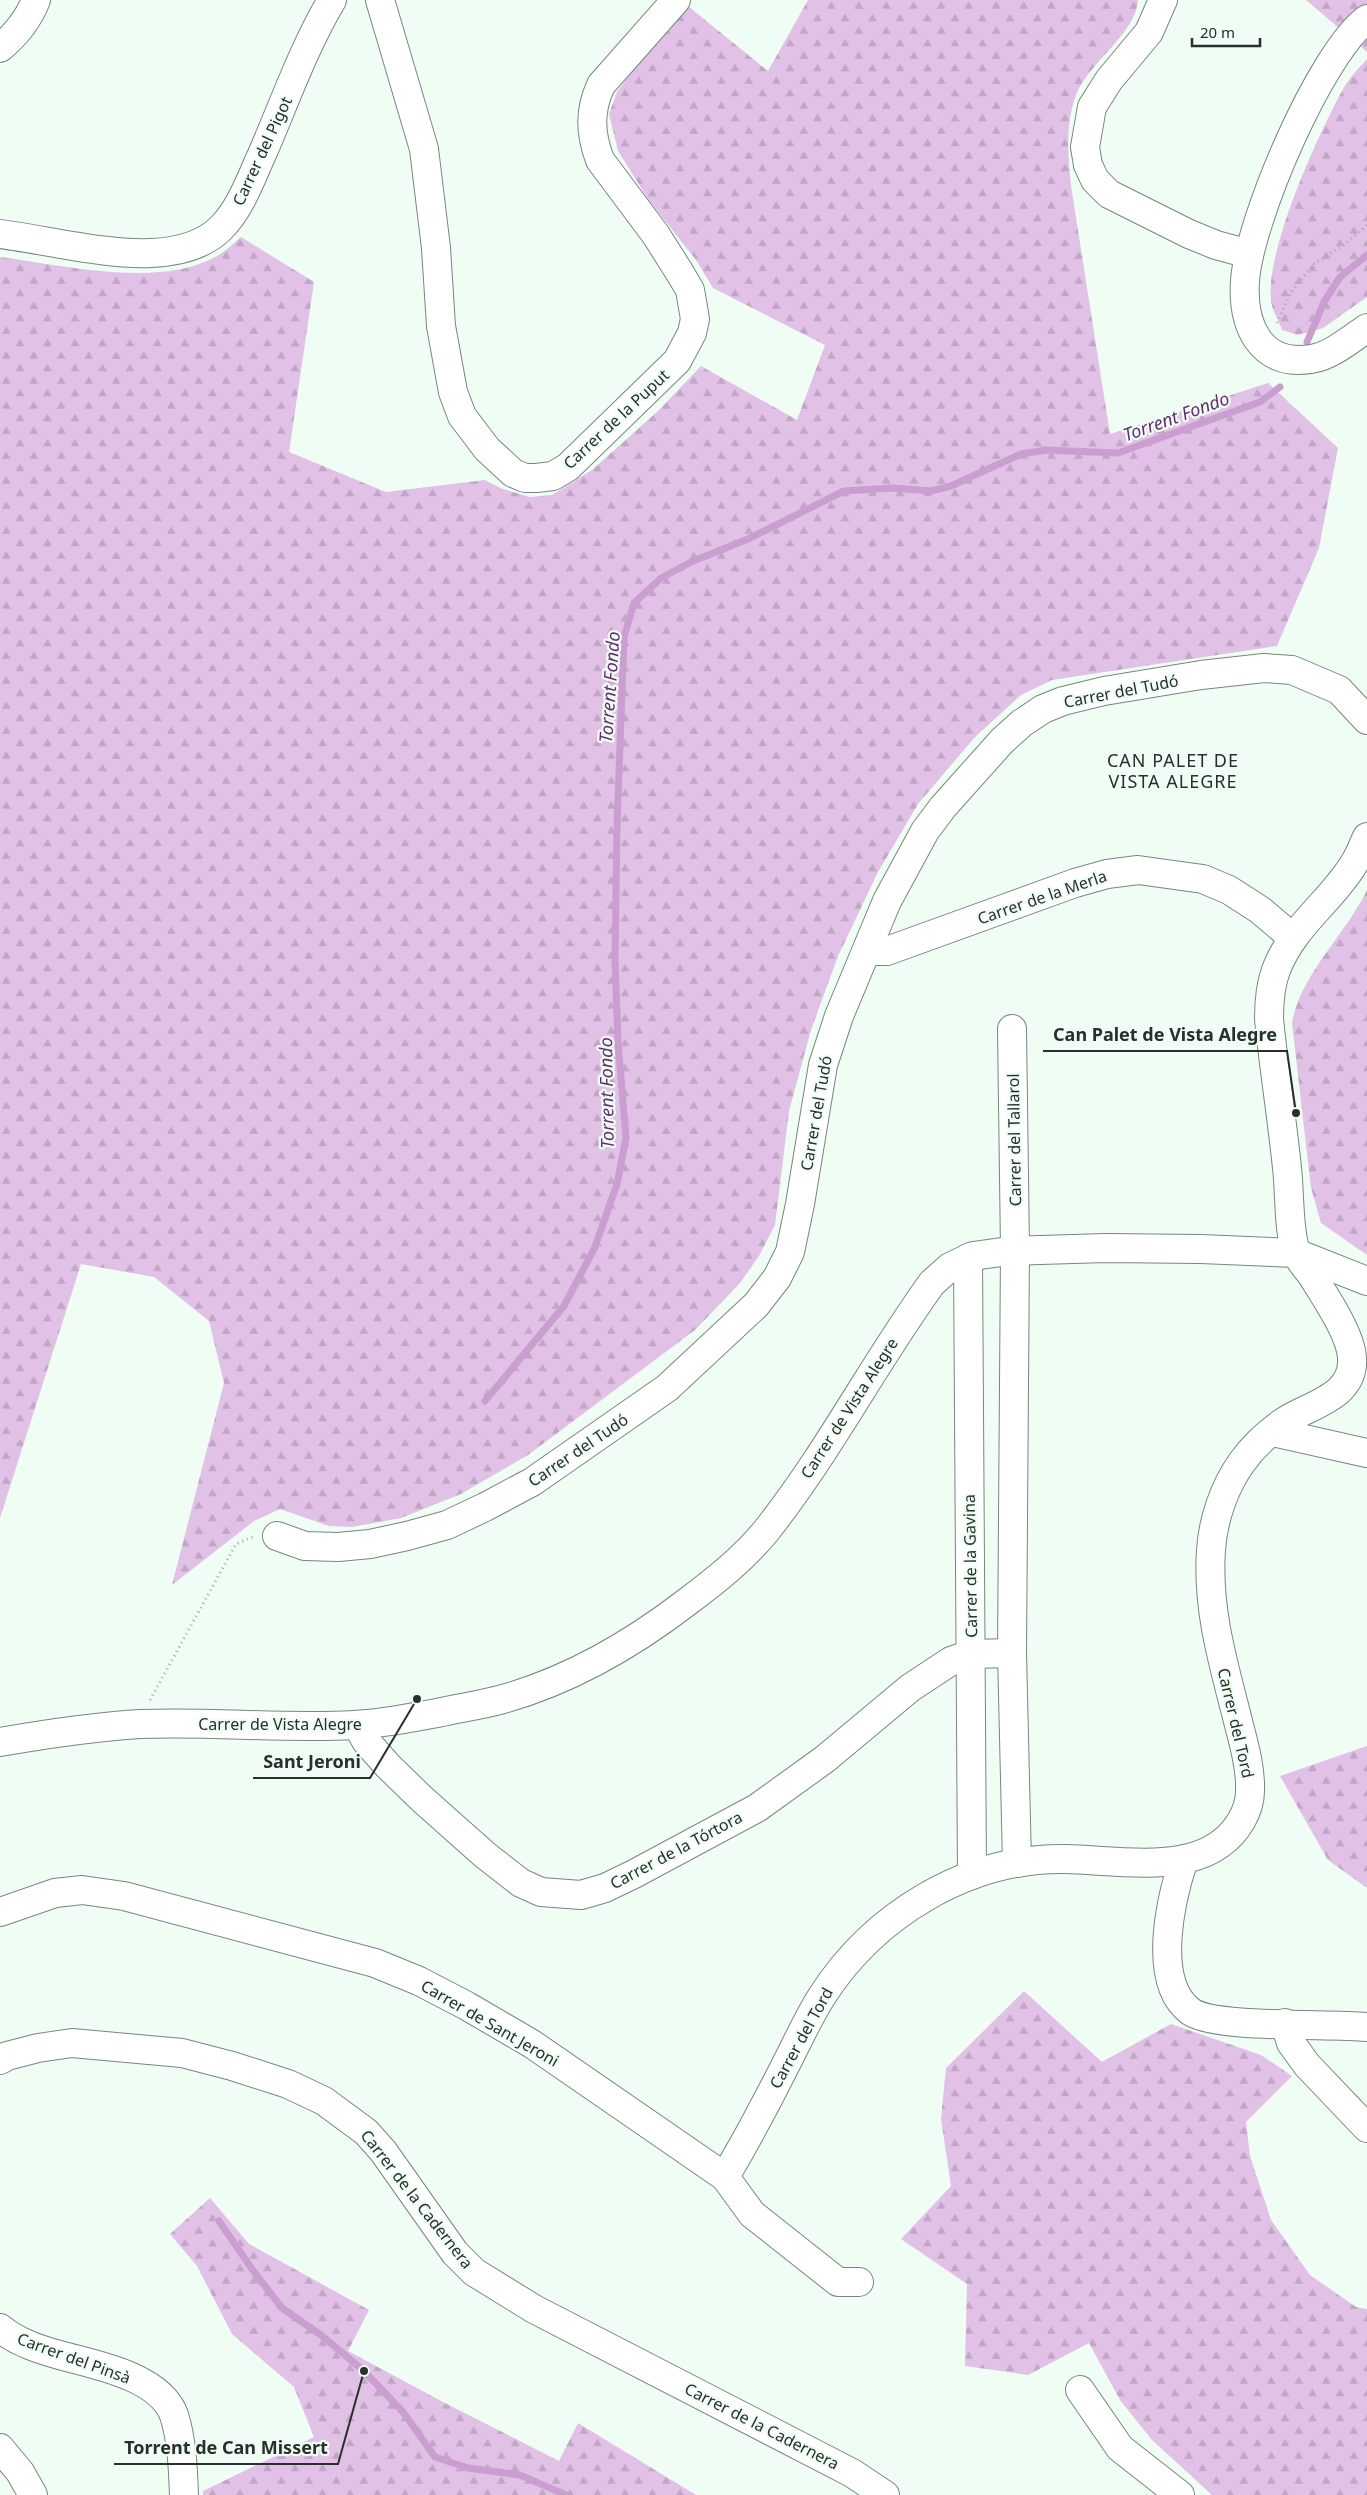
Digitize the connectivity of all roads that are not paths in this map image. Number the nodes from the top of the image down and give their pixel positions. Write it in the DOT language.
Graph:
graph roads {
  1 [pos="36,0"];
  2 [pos="332,0"];
  3 [pos="380,0"];
  4 [pos="676,0"];
  5 [pos="1163,0"];
  6 [pos="1367,19"];
  7 [pos="0,48"];
  8 [pos="0,234"];
  9 [pos="1249,254"];
  10 [pos="1367,328"];
  11 [pos="1367,720"];
  12 [pos="1367,837"];
  13 [pos="1292,938"];
  14 [pos="867,951"];
  15 [pos="1012,1029"];
  16 [pos="1015,1250"];
  17 [pos="1296,1253"];
  18 [pos="968,1258"];
  19 [pos="1367,1281"];
  20 [pos="1273,1432"];
  21 [pos="1367,1454"];
  22 [pos="277,1536"];
  23 [pos="1012,1653"];
  24 [pos="971,1654"];
  25 [pos="357,1725"];
  26 [pos="0,1742"];
  27 [pos="1184,1859"];
  28 [pos="1017,1863"];
  29 [pos="972,1875"];
  30 [pos="0,1912"];
  31 [pos="1285,2023"];
  32 [pos="1367,2027"];
  33 [pos="0,2060"];
  34 [pos="1367,2128"];
  35 [pos="725,2177"];
  36 [pos="859,2282"];
  37 [pos="0,2328"];
  38 [pos="1080,2390"];
  39 [pos="0,2448"];
  40 [pos="33,2495"];
  41 [pos="184,2495"];
  42 [pos="885,2495"];
  43 [pos="1180,2495"];
  1 -- 7 [label="street"];
  2 -- 8 [label="street, Carrer del Pigot"];
  3 -- 4 [label="street, Carrer de la Puput"];
  5 -- 9 [label="street"];
  6 -- 9 [label="street"];
  9 -- 10 [label="street"];
  11 -- 14 [label="street, Carrer del Tudó"];
  12 -- 13 [label="street"];
  13 -- 14 [label="street, Carrer de la Merla"];
  13 -- 17 [label="street"];
  14 -- 22 [label="street, Carrer del Tudó"];
  15 -- 16 [label="street, Carrer del Tallarol"];
  16 -- 17 [label="street, Carrer de Vista Alegre"];
  16 -- 18 [label="street, Carrer de Vista Alegre"];
  16 -- 23 [label="street"];
  17 -- 19 [label="street, Carrer de Vista Alegre"];
  17 -- 20 [label="street, Carrer del Tord"];
  18 -- 24 [label="street, Carrer de la Gavina"];
  18 -- 25 [label="street, Carrer de Vista Alegre"];
  20 -- 21 [label="street"];
  20 -- 27 [label="street, Carrer del Tord"];
  23 -- 24 [label="street, Carrer de la Tórtora"];
  23 -- 28 [label="street"];
  24 -- 25 [label="street, Carrer de la Tórtora"];
  24 -- 29 [label="street, Carrer de la Gavina"];
  25 -- 26 [label="street, Carrer de Vista Alegre"];
  27 -- 28 [label="street, Carrer del Tord"];
  27 -- 31 [label="street"];
  28 -- 29 [label="street, Carrer del Tord"];
  29 -- 35 [label="street, Carrer del Tord"];
  30 -- 35 [label="street, Carrer de Sant Jeroni"];
  31 -- 32 [label="street"];
  31 -- 34 [label="street"];
  33 -- 42 [label="street, Carrer de la Cadernera"];
  35 -- 36 [label="street, Carrer de Sant Jeroni"];
  37 -- 41 [label="street, Carrer del Pinsà"];
  38 -- 43 [label="street"];
  39 -- 40 [label="street"];
}
